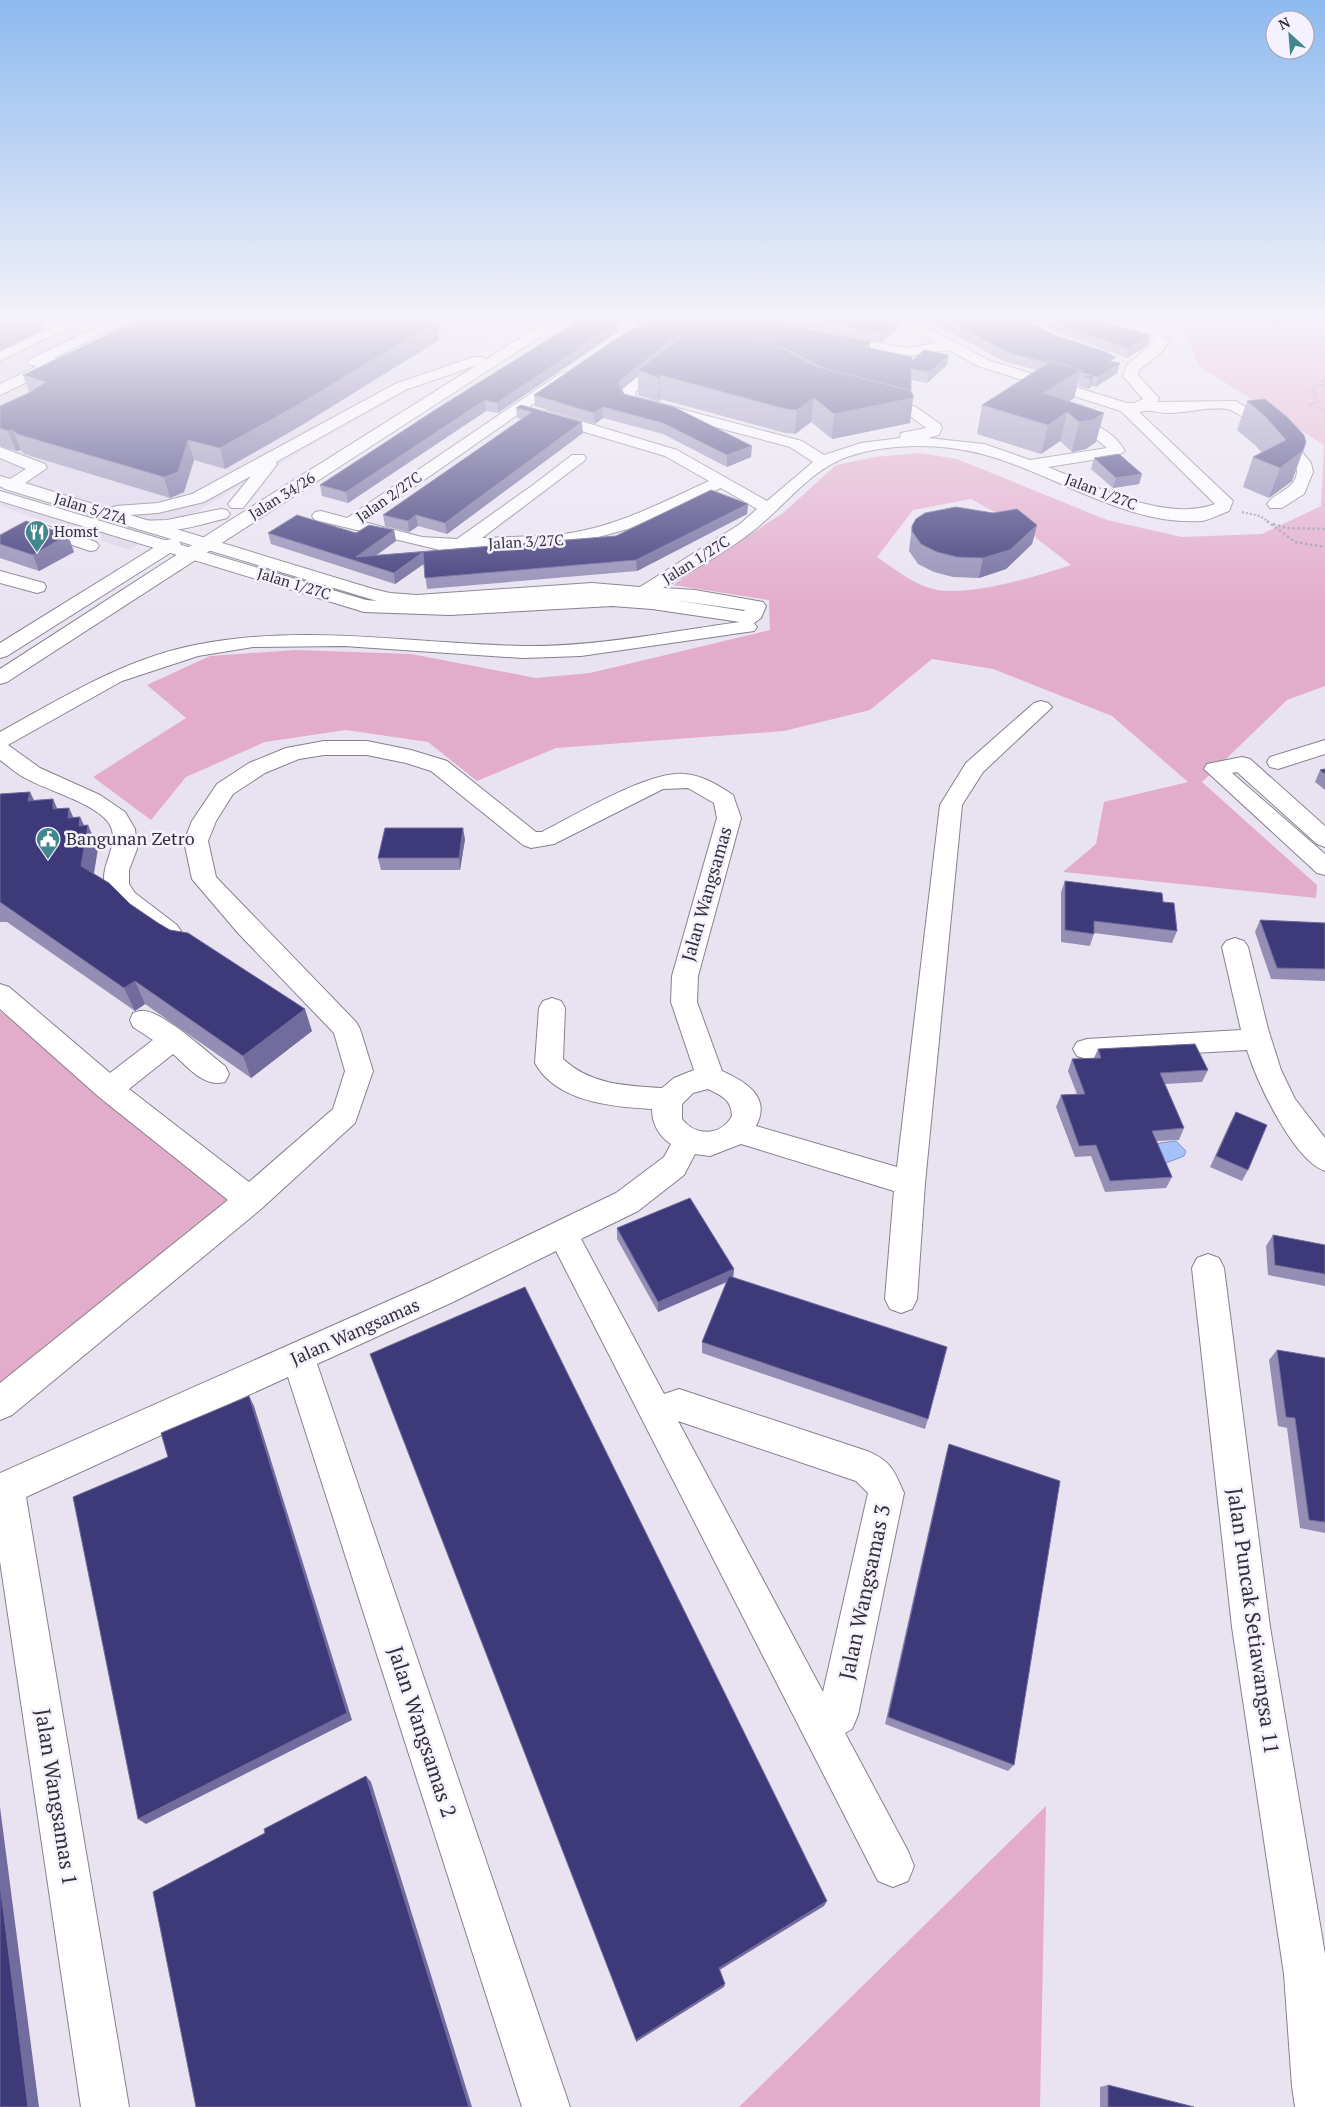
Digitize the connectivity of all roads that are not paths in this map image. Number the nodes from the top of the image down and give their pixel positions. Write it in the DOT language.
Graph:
graph roads {
  1 [pos="350,414"];
  2 [pos="387,414"];
  3 [pos="406,414"];
  4 [pos="510,414"];
  5 [pos="541,414"];
  6 [pos="682,414"];
  7 [pos="917,414"];
  8 [pos="1133,414"];
  9 [pos="1247,414"];
  10 [pos="1067,421"];
  11 [pos="0,452"];
  12 [pos="276,455"];
  13 [pos="578,458"];
  14 [pos="829,458"];
  15 [pos="1031,464"];
  16 [pos="722,481"];
  17 [pos="4,487"];
  18 [pos="237,504"];
  19 [pos="1276,504"];
  20 [pos="768,508"];
  21 [pos="46,510"];
  22 [pos="100,512"];
  23 [pos="321,516"];
  24 [pos="228,520"];
  25 [pos="350,523"];
  26 [pos="139,530"];
  27 [pos="0,536"];
  28 [pos="187,545"];
  29 [pos="460,545"];
  30 [pos="90,546"];
  31 [pos="0,548"];
  32 [pos="227,551"];
  33 [pos="132,568"];
  34 [pos="0,576"];
  35 [pos="37,587"];
  36 [pos="646,591"];
  37 [pos="692,610"];
  38 [pos="751,618"];
  39 [pos="684,634"];
  40 [pos="0,652"];
  41 [pos="0,678"];
  42 [pos="1041,707"];
  43 [pos="0,741"];
  44 [pos="1325,747"];
  45 [pos="0,750"];
  46 [pos="1278,762"];
  47 [pos="1325,839"];
  48 [pos="1325,867"];
  49 [pos="184,941"];
  50 [pos="1235,947"];
  51 [pos="0,994"];
  52 [pos="552,1008"];
  53 [pos="143,1020"];
  54 [pos="173,1039"];
  55 [pos="1257,1039"];
  56 [pos="1087,1049"];
  57 [pos="215,1074"];
  58 [pos="710,1078"];
  59 [pos="109,1089"];
  60 [pos="669,1100"];
  61 [pos="738,1132"];
  62 [pos="688,1140"];
  63 [pos="1325,1159"];
  64 [pos="910,1183"];
  65 [pos="250,1200"];
  66 [pos="562,1233"];
  67 [pos="1208,1268"];
  68 [pos="901,1299"];
  69 [pos="298,1357"];
  70 [pos="0,1404"];
  71 [pos="656,1412"];
  72 [pos="4,1490"];
  73 [pos="820,1726"];
  74 [pos="893,1866"];
  75 [pos="1315,1974"];
  76 [pos="105,2107"];
  77 [pos="546,2107"];
  78 [pos="1319,2107"];
  1 -- 12 [label="street"];
  2 -- 18 [label="street, Jalan 34/26"];
  3 -- 24 [label="street, Jalan 34/26"];
  4 -- 25 [label="street, Jalan 2/27C"];
  5 -- 16 [label="street"];
  6 -- 14 [label="street"];
  7 -- 14 [label="street"];
  8 -- 15 [label="street, Jalan 1/27C"];
  9 -- 19 [label="street"];
  10 -- 15 [label="street"];
  11 -- 17 [label="street"];
  12 -- 18 [label="street"];
  12 -- 22 [label="street"];
  13 -- 29 [label="street"];
  14 -- 15 [label="street, Jalan 1/27C"];
  14 -- 20 [label="street, Jalan 1/27C"];
  16 -- 20 [label="street"];
  16 -- 29 [label="street, Jalan 3/27C"];
  17 -- 21 [label="street, Jalan 5/27A"];
  17 -- 22 [label="street, Jalan 5/27A"];
  18 -- 24 [label="street, Jalan 34/26"];
  20 -- 36 [label="street, Jalan 1/27C"];
  21 -- 26 [label="street, Jalan 5/27A"];
  21 -- 27 [label="street"];
  22 -- 26 [label="street, Jalan 5/27A"];
  23 -- 25 [label="street, Jalan 3/27C"];
  24 -- 26 [label="street"];
  24 -- 28 [label="street, Jalan 34/26"];
  24 -- 32 [label="street"];
  25 -- 29 [label="street, Jalan 3/27C"];
  26 -- 28 [label="street, Jalan 5/27A"];
  26 -- 33 [label="street"];
  28 -- 32 [label="street, Jalan 1/27C"];
  28 -- 33 [label="street, Jalan 34/26"];
  28 -- 37 [label="street, Jalan 1/27C"];
  28 -- 41 [label="street, Jalan 34/26"];
  30 -- 31 [label="street"];
  32 -- 36 [label="street, Jalan 1/27C"];
  33 -- 40 [label="street, Jalan 34/26"];
  34 -- 35 [label="street"];
  36 -- 38 [label="street, Jalan 1/27C"];
  37 -- 38 [label="street, Jalan 1/27C"];
  37 -- 39 [label="street"];
  38 -- 39 [label="street"];
  39 -- 43 [label="street"];
  42 -- 64 [label="street"];
  44 -- 46 [label="street"];
  45 -- 49 [label="street"];
  47 -- 48 [label="street"];
  50 -- 55 [label="street"];
  51 -- 59 [label="street"];
  52 -- 60 [label="street"];
  53 -- 54 [label="street"];
  54 -- 57 [label="street"];
  54 -- 59 [label="street"];
  55 -- 56 [label="street"];
  55 -- 63 [label="street"];
  58 -- 60 [label="street"];
  58 -- 61 [label="street"];
  58 -- 65 [label="street, Jalan Wangsamas"];
  59 -- 65 [label="street"];
  60 -- 62 [label="street"];
  61 -- 62 [label="street"];
  61 -- 64 [label="street"];
  62 -- 66 [label="street, Jalan Wangsamas"];
  64 -- 68 [label="street"];
  65 -- 70 [label="street"];
  66 -- 69 [label="street, Jalan Wangsamas"];
  66 -- 71 [label="street"];
  67 -- 75 [label="street, Jalan Puncak Setiawangsa 11"];
  69 -- 72 [label="street, Jalan Wangsamas"];
  69 -- 77 [label="street, Jalan Wangsamas 2"];
  71 -- 73 [label="street"];
  71 -- 73 [label="street, Jalan Wangsamas 3"];
  72 -- 76 [label="street, Jalan Wangsamas 1"];
  73 -- 74 [label="street"];
  75 -- 78 [label="street, Jalan Puncak Setiawangsa 11"];
}
